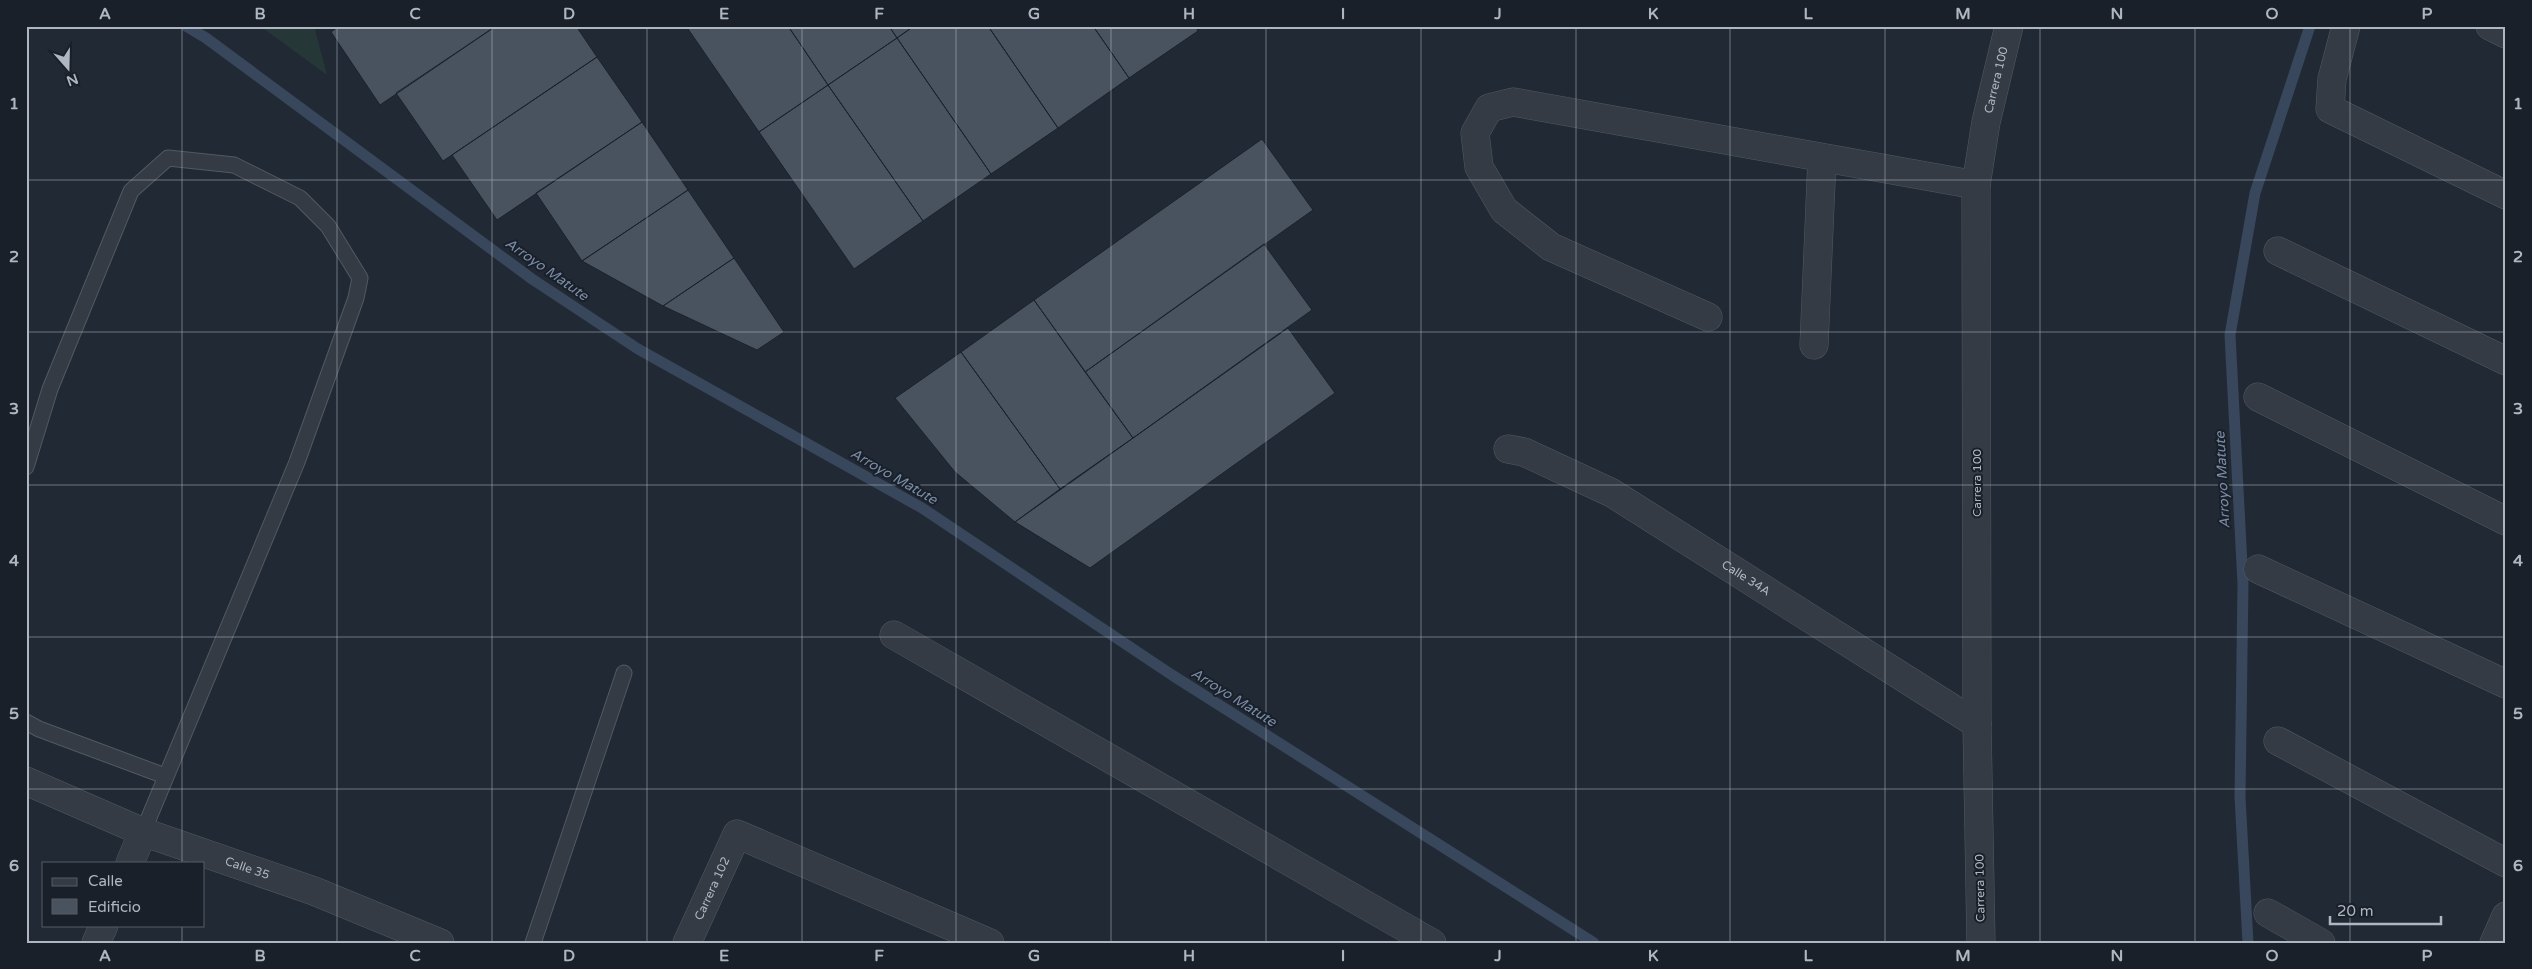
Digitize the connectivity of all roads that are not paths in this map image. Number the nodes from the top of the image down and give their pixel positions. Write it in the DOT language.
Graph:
graph roads {
  1 [pos="2009,26"];
  2 [pos="2346,26"];
  3 [pos="2490,26"];
  4 [pos="2506,34"];
  5 [pos="1822,158"];
  6 [pos="1976,185"];
  7 [pos="2506,195"];
  8 [pos="2278,251"];
  9 [pos="1708,317"];
  10 [pos="1814,345"];
  11 [pos="2506,361"];
  12 [pos="2258,397"];
  13 [pos="1508,449"];
  14 [pos="26,467"];
  15 [pos="2506,521"];
  16 [pos="2258,569"];
  17 [pos="894,635"];
  18 [pos="624,674"];
  19 [pos="2506,684"];
  20 [pos="26,722"];
  21 [pos="1978,724"];
  22 [pos="2278,741"];
  23 [pos="165,776"];
  24 [pos="26,781"];
  25 [pos="143,832"];
  26 [pos="130,862"];
  27 [pos="2506,863"];
  28 [pos="2268,913"];
  29 [pos="2506,916"];
  30 [pos="104,926"];
  31 [pos="96,943"];
  32 [pos="440,943"];
  33 [pos="533,943"];
  34 [pos="687,943"];
  35 [pos="990,943"];
  36 [pos="1432,943"];
  37 [pos="1981,943"];
  38 [pos="2321,943"];
  39 [pos="2494,943"];
  1 -- 6 [label="street, Carrera 100"];
  2 -- 7 [label="street"];
  3 -- 4 [label="street"];
  5 -- 6 [label="street"];
  5 -- 9 [label="street"];
  5 -- 10 [label="street"];
  6 -- 21 [label="street, Carrera 100"];
  8 -- 11 [label="street"];
  12 -- 15 [label="street"];
  13 -- 21 [label="street, Calle 34A"];
  14 -- 23 [label="lane"];
  16 -- 19 [label="street"];
  17 -- 36 [label="street"];
  18 -- 33 [label="lane"];
  20 -- 23 [label="lane"];
  21 -- 37 [label="street, Carrera 100"];
  22 -- 27 [label="street"];
  23 -- 25 [label="lane"];
  24 -- 25 [label="street, Calle 35"];
  25 -- 26 [label="street"];
  25 -- 32 [label="street, Calle 35"];
  28 -- 38 [label="street"];
  29 -- 39 [label="street"];
  30 -- 31 [label="street"];
  34 -- 35 [label="street, Carrera 102"];
}
